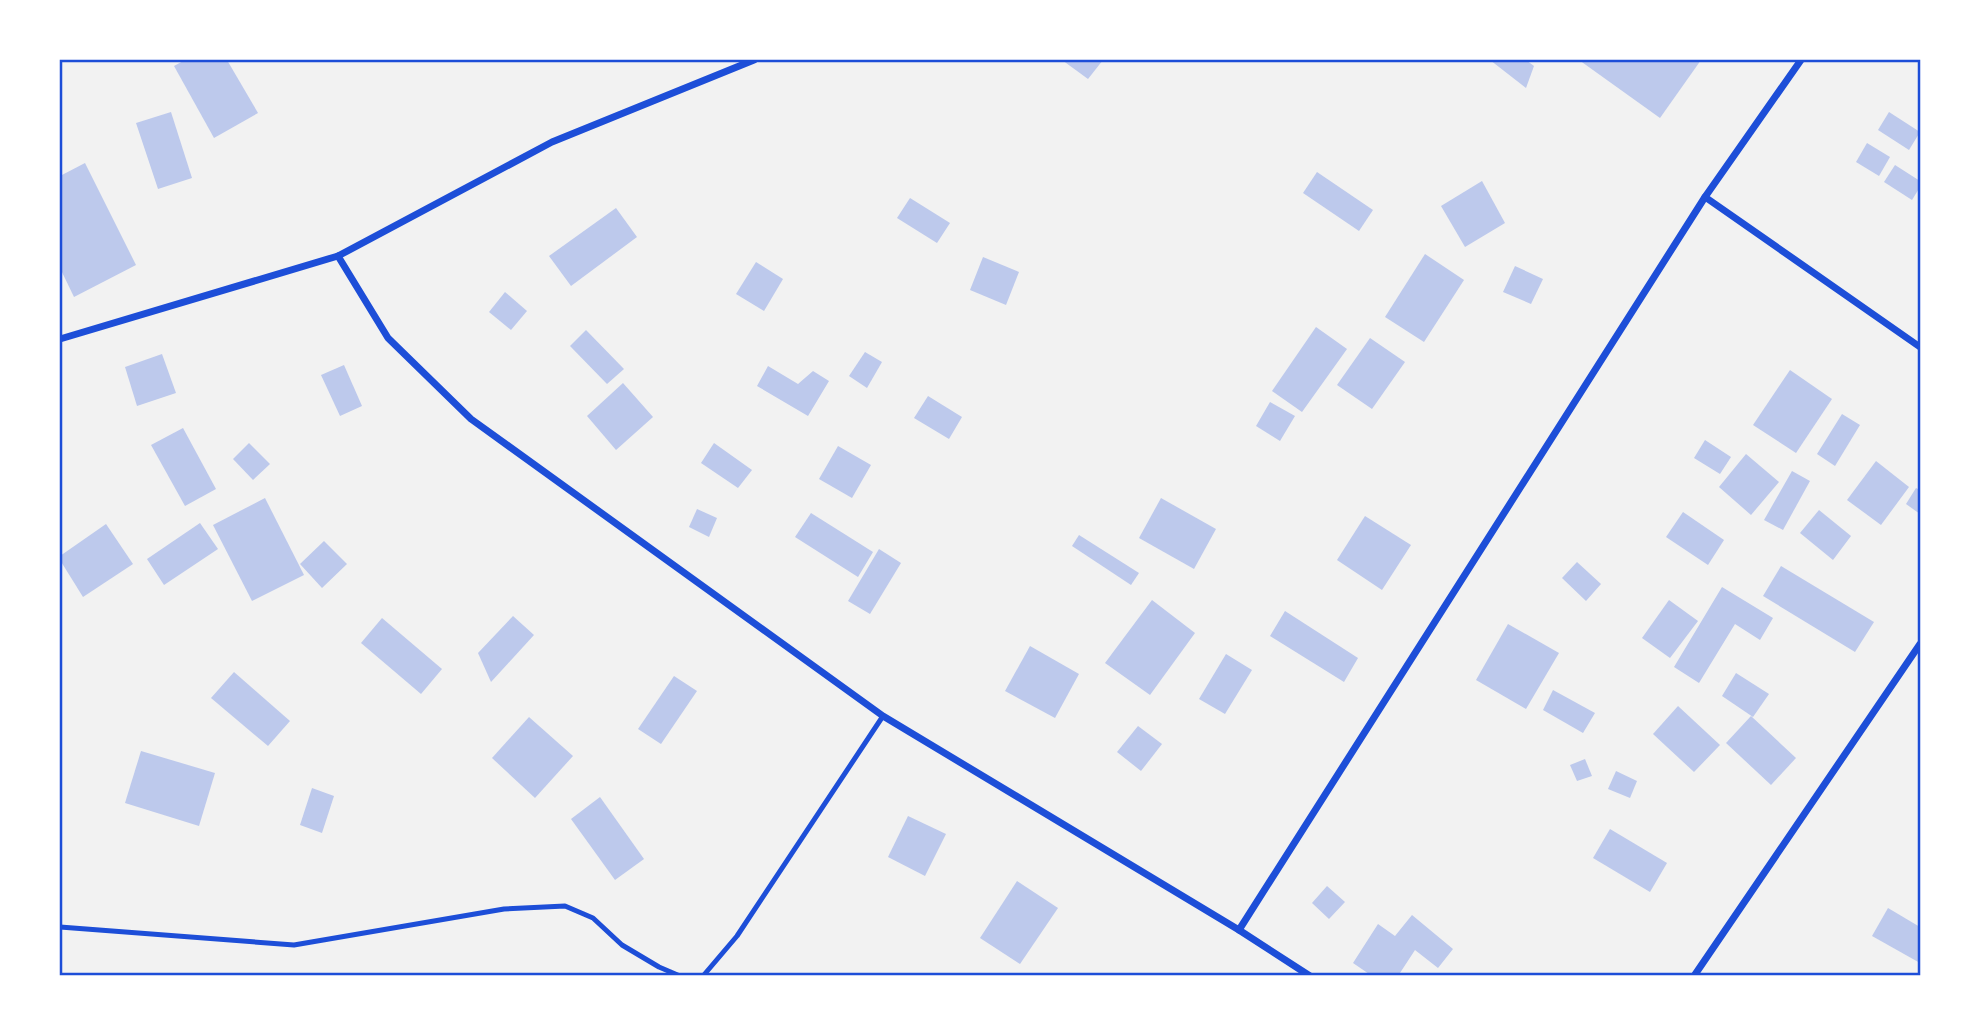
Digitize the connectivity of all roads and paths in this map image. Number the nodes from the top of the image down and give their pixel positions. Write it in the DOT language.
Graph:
graph roads {
  1 [pos="754,60"];
  2 [pos="1801,60"];
  3 [pos="1705,197"];
  4 [pos="338,256"];
  5 [pos="60,339"];
  6 [pos="1920,347"];
  7 [pos="1920,645"];
  8 [pos="883,716"];
  9 [pos="60,927"];
  10 [pos="1239,930"];
  11 [pos="680,975"];
  12 [pos="703,975"];
  13 [pos="1310,975"];
  14 [pos="1695,975"];
  1 -- 4 [label="street"];
  2 -- 3 [label="street"];
  3 -- 6 [label="street"];
  3 -- 10 [label="street"];
  4 -- 5 [label="street"];
  4 -- 8 [label="street"];
  7 -- 14 [label="street"];
  8 -- 10 [label="street"];
  8 -- 12 [label="lane"];
  9 -- 11 [label="lane"];
  10 -- 13 [label="street"];
}
